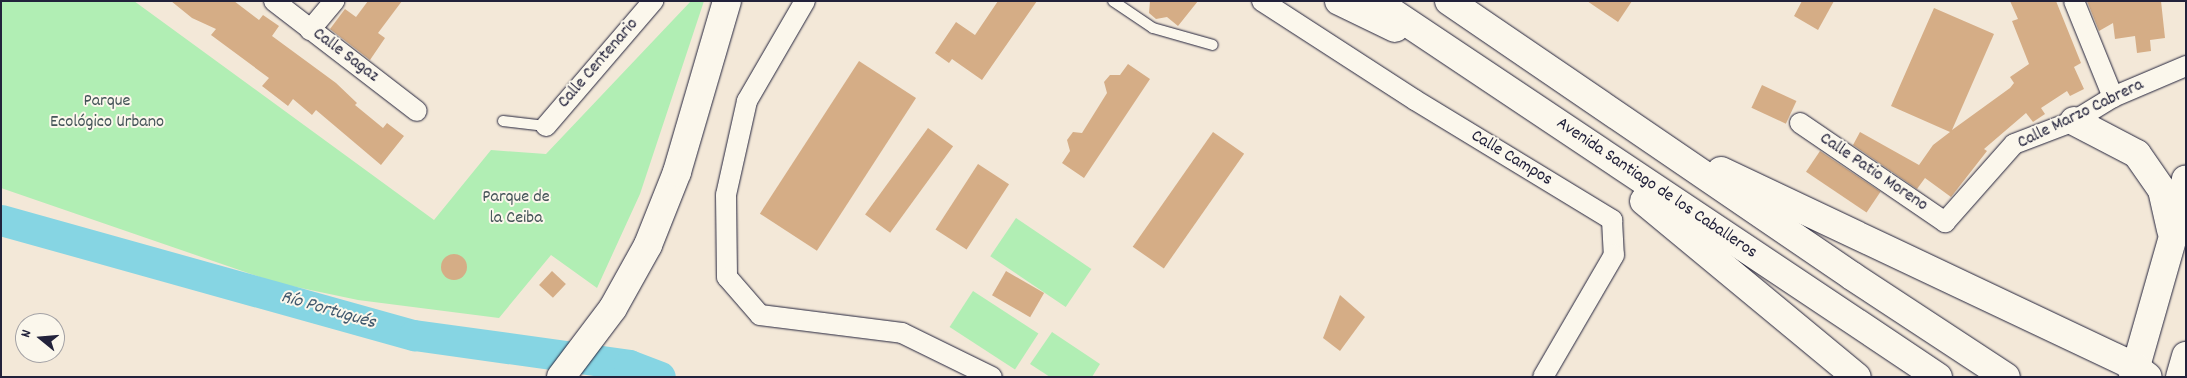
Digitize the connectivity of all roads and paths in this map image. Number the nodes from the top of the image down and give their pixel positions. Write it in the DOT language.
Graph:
graph roads {
  1 [pos="274,1"];
  2 [pos="334,1"];
  3 [pos="652,1"];
  4 [pos="727,1"];
  5 [pos="805,1"];
  6 [pos="1113,1"];
  7 [pos="1262,1"];
  8 [pos="1339,1"];
  9 [pos="1375,1"];
  10 [pos="1449,1"];
  11 [pos="2074,1"];
  12 [pos="310,30"];
  13 [pos="1436,43"];
  14 [pos="1213,45"];
  15 [pos="2186,66"];
  16 [pos="2114,97"];
  17 [pos="417,111"];
  18 [pos="503,121"];
  19 [pos="2074,121"];
  20 [pos="1800,123"];
  21 [pos="546,126"];
  22 [pos="1638,132"];
  23 [pos="1597,149"];
  24 [pos="2186,179"];
  25 [pos="1945,222"];
  26 [pos="2173,237"];
  27 [pos="2186,356"];
  28 [pos="2139,373"];
  29 [pos="561,377"];
  30 [pos="992,377"];
  31 [pos="1543,377"];
  32 [pos="1857,377"];
  33 [pos="1938,377"];
  34 [pos="2006,377"];
  35 [pos="2180,377"];
  1 -- 12 [label="street, Calle Sagaz"];
  2 -- 12 [label="street"];
  3 -- 21 [label="street, Calle Centenario"];
  4 -- 29 [label="main road"];
  5 -- 30 [label="street"];
  6 -- 14 [label="lane"];
  7 -- 31 [label="street, Calle Campos"];
  8 -- 13 [label="main road"];
  9 -- 13 [label="main road, Avenida Santiago de los Caballeros"];
  10 -- 22 [label="main road"];
  11 -- 16 [label="street"];
  12 -- 17 [label="street, Calle Sagaz"];
  13 -- 23 [label="main road, Avenida Santiago de los Caballeros"];
  15 -- 16 [label="street, Calle Marzo Cabrera"];
  16 -- 19 [label="street, Calle Marzo Cabrera"];
  18 -- 21 [label="lane"];
  19 -- 25 [label="street, Calle Marzo Cabrera"];
  19 -- 26 [label="main road"];
  20 -- 25 [label="street, Calle Patio Moreno"];
  22 -- 28 [label="main road"];
  22 -- 34 [label="main road"];
  23 -- 32 [label="main road"];
  23 -- 33 [label="main road, Avenida Santiago de los Caballeros"];
  24 -- 26 [label="main road"];
  26 -- 28 [label="main road"];
  27 -- 35 [label="main road"];
}
